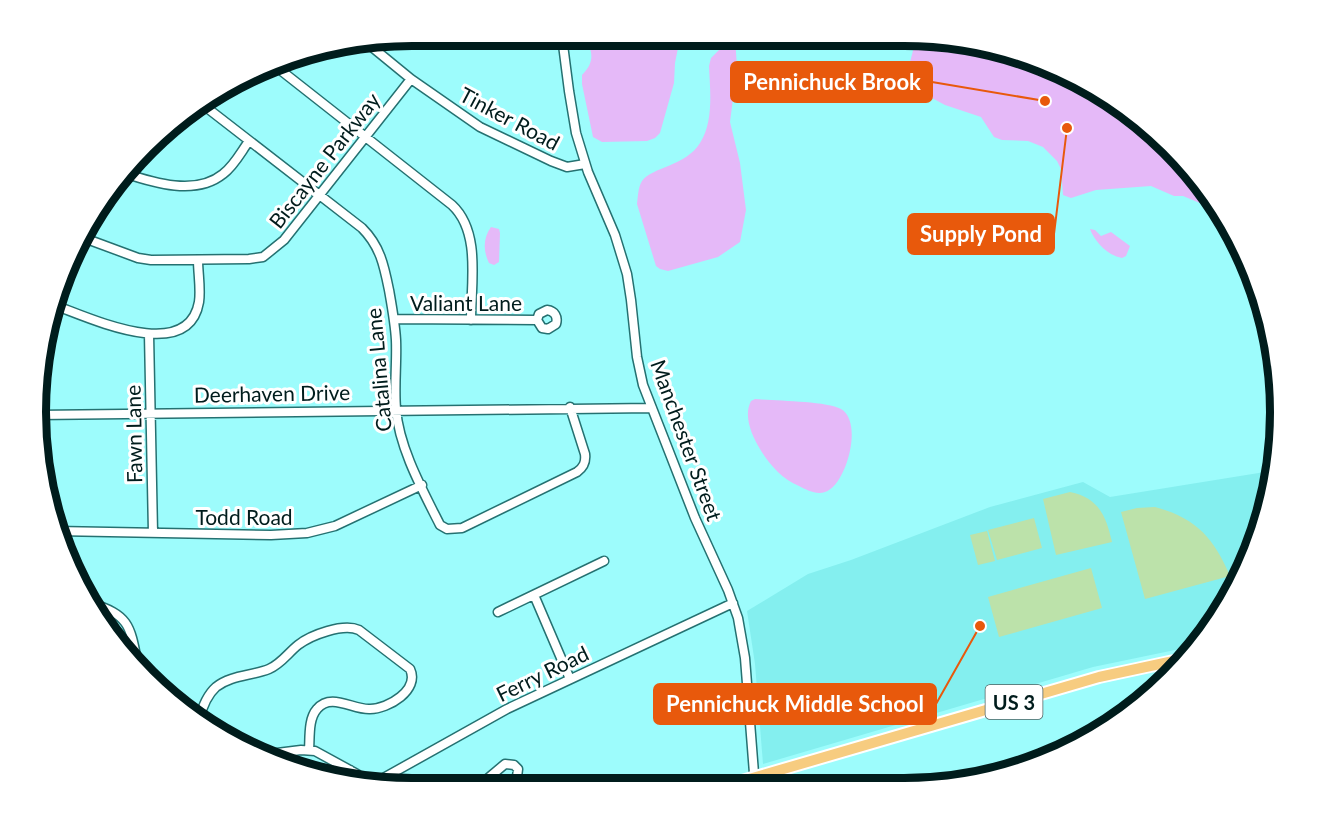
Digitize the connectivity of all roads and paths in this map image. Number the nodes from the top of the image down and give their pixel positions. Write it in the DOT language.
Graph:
graph roads {
  1 [pos="563,46"];
  2 [pos="373,49"];
  3 [pos="281,71"];
  4 [pos="411,79"];
  5 [pos="208,109"];
  6 [pos="365,138"];
  7 [pos="249,141"];
  8 [pos="585,164"];
  9 [pos="133,175"];
  10 [pos="319,196"];
  11 [pos="89,240"];
  12 [pos="198,260"];
  13 [pos="62,308"];
  14 [pos="394,319"];
  15 [pos="471,320"];
  16 [pos="537,320"];
  17 [pos="149,334"];
  18 [pos="570,407"];
  19 [pos="652,408"];
  20 [pos="396,410"];
  21 [pos="151,413"];
  22 [pos="46,415"];
  23 [pos="422,485"];
  24 [pos="67,531"];
  25 [pos="153,533"];
  26 [pos="604,561"];
  27 [pos="534,595"];
  28 [pos="733,603"];
  29 [pos="103,607"];
  30 [pos="498,612"];
  31 [pos="134,650"];
  32 [pos="1172,661"];
  33 [pos="570,680"];
  34 [pos="202,711"];
  35 [pos="309,750"];
  36 [pos="281,753"];
  37 [pos="350,770"];
  38 [pos="354,772"];
  39 [pos="386,777"];
  40 [pos="488,778"];
  41 [pos="515,778"];
  42 [pos="754,778"];
  43 [pos="767,778"];
  1 -- 8 [label="street, Manchester Street"];
  2 -- 4 [label="street, Tinker Road"];
  3 -- 6 [label="street"];
  4 -- 6 [label="street, Biscayne Parkway"];
  4 -- 8 [label="street, Tinker Road"];
  5 -- 7 [label="street, Catalina Lane"];
  6 -- 10 [label="street, Biscayne Parkway"];
  6 -- 15 [label="street"];
  7 -- 9 [label="street"];
  7 -- 10 [label="street, Catalina Lane"];
  8 -- 19 [label="street, Manchester Street"];
  10 -- 12 [label="street, Biscayne Parkway"];
  10 -- 14 [label="street, Catalina Lane"];
  11 -- 12 [label="street, Biscayne Parkway"];
  12 -- 17 [label="street"];
  13 -- 17 [label="street"];
  14 -- 15 [label="street, Valiant Lane"];
  14 -- 20 [label="street, Catalina Lane"];
  15 -- 16 [label="street, Valiant Lane"];
  17 -- 21 [label="street, Fawn Lane"];
  18 -- 19 [label="street, Deerhaven Drive"];
  18 -- 20 [label="street, Deerhaven Drive"];
  18 -- 23 [label="street, Catalina Lane"];
  19 -- 28 [label="street, Manchester Street"];
  20 -- 21 [label="street, Deerhaven Drive"];
  20 -- 23 [label="street, Catalina Lane"];
  21 -- 22 [label="street, Deerhaven Drive"];
  21 -- 25 [label="street, Fawn Lane"];
  23 -- 25 [label="street, Todd Road"];
  24 -- 25 [label="street, Todd Road"];
  26 -- 27 [label="street"];
  27 -- 30 [label="street"];
  27 -- 33 [label="street"];
  28 -- 33 [label="street, Ferry Road"];
  28 -- 42 [label="street, Manchester Street"];
  29 -- 31 [label="street"];
  32 -- 43 [label="main road, US 3"];
  33 -- 39 [label="street, Ferry Road"];
  34 -- 35 [label="street"];
  35 -- 36 [label="street"];
  35 -- 37 [label="street"];
  37 -- 38 [label="street"];
  40 -- 41 [label="street"];
}
